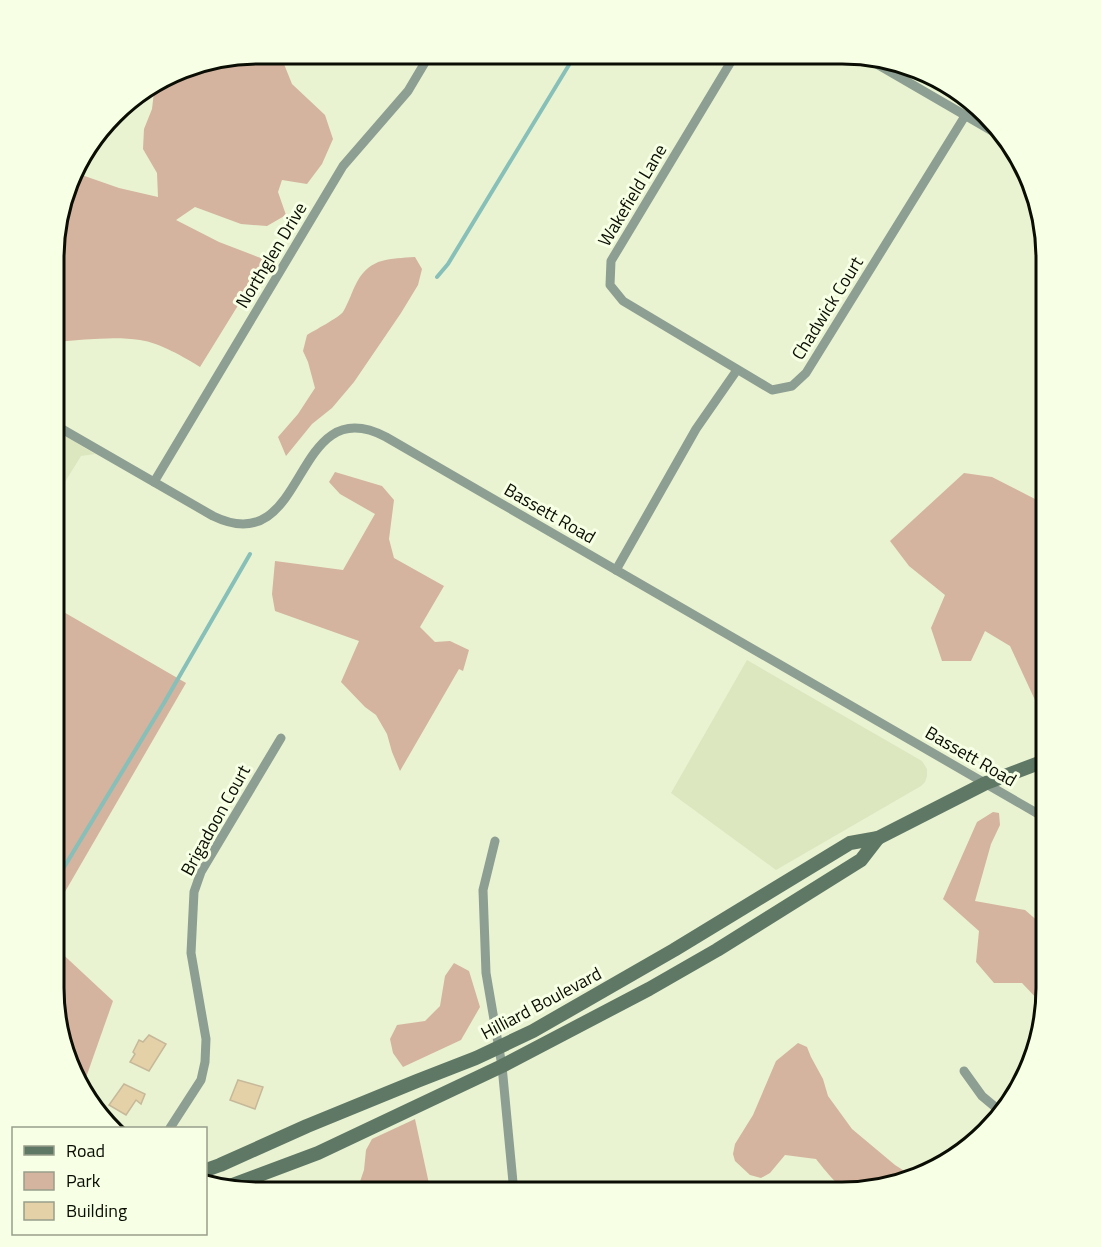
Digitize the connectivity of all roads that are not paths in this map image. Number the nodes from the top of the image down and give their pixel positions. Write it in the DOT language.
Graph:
graph roads {
  1 [pos="424,64"];
  2 [pos="730,64"];
  3 [pos="886,70"];
  4 [pos="965,116"];
  5 [pos="983,126"];
  6 [pos="736,370"];
  7 [pos="64,430"];
  8 [pos="154,482"];
  9 [pos="616,570"];
  10 [pos="281,738"];
  11 [pos="1036,764"];
  12 [pos="986,783"];
  13 [pos="1036,813"];
  14 [pos="878,838"];
  15 [pos="495,841"];
  16 [pos="501,1058"];
  17 [pos="964,1071"];
  18 [pos="995,1107"];
  19 [pos="171,1127"];
  20 [pos="207,1170"];
  21 [pos="242,1181"];
  22 [pos="513,1182"];
  1 -- 8 [label="street, Northglen Drive"];
  2 -- 6 [label="street, Wakefield Lane"];
  3 -- 4 [label="street"];
  4 -- 5 [label="street"];
  4 -- 6 [label="street, Chadwick Court"];
  6 -- 9 [label="street"];
  7 -- 8 [label="street, Bassett Road"];
  8 -- 9 [label="street, Bassett Road"];
  9 -- 12 [label="street, Bassett Road"];
  10 -- 19 [label="street, Brigadoon Court"];
  11 -- 12 [label="main road, Hilliard Boulevard"];
  12 -- 13 [label="street, Bassett Road"];
  12 -- 14 [label="main road, Hilliard Boulevard"];
  14 -- 16 [label="main road, Hilliard Boulevard"];
  14 -- 16 [label="main road, Hilliard Boulevard"];
  15 -- 16 [label="street"];
  16 -- 20 [label="main road, Hilliard Boulevard"];
  16 -- 21 [label="main road, Hilliard Boulevard"];
  16 -- 22 [label="street"];
  17 -- 18 [label="street"];
}
